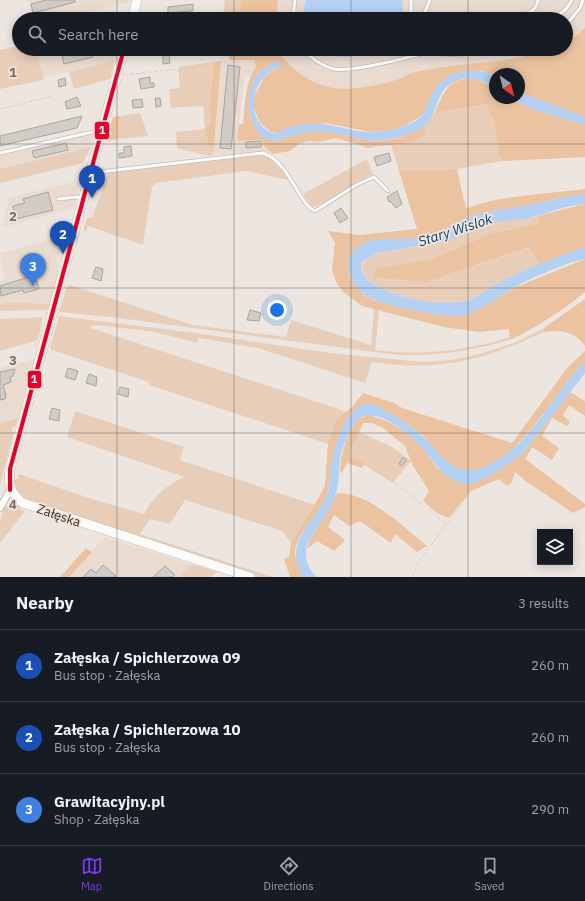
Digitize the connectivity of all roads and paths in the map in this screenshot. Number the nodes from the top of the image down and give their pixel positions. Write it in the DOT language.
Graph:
graph roads {
  1 [pos="138,0"];
  2 [pos="295,0"];
  3 [pos="411,0"];
  4 [pos="430,0"];
  5 [pos="538,0"];
  6 [pos="572,0"];
  7 [pos="583,0"];
  8 [pos="134,12"];
  9 [pos="294,12"];
  10 [pos="412,12"];
  11 [pos="425,12"];
  12 [pos="529,12"];
  13 [pos="562,12"];
  14 [pos="573,16"];
  15 [pos="122,56"];
  16 [pos="311,56"];
  17 [pos="412,56"];
  18 [pos="197,67"];
  19 [pos="117,76"];
  20 [pos="52,96"];
  21 [pos="0,109"];
  22 [pos="102,129"];
  23 [pos="0,153"];
  24 [pos="91,173"];
  25 [pos="388,191"];
  26 [pos="58,199"];
  27 [pos="84,199"];
  28 [pos="396,483"];
  29 [pos="10,490"];
  30 [pos="464,501"];
  31 [pos="0,508"];
  32 [pos="447,524"];
  33 [pos="250,577"];
  34 [pos="412,577"];
  1 -- 8 [label="street"];
  2 -- 9 [label="lane"];
  3 -- 10 [label="lane"];
  4 -- 11 [label="lane"];
  5 -- 12 [label="lane"];
  6 -- 13 [label="lane"];
  7 -- 14 [label="lane"];
  15 -- 19 [label="street"];
  16 -- 17 [label="lane"];
  18 -- 19 [label="path"];
  19 -- 22 [label="street"];
  20 -- 21 [label="path"];
  22 -- 23 [label="lane"];
  22 -- 24 [label="street"];
  24 -- 25 [label="lane"];
  24 -- 27 [label="street"];
  26 -- 27 [label="lane"];
  27 -- 29 [label="street"];
  28 -- 32 [label="path"];
  29 -- 31 [label="street"];
  29 -- 33 [label="street, Załęska"];
  30 -- 32 [label="path"];
  32 -- 34 [label="path"];
}
